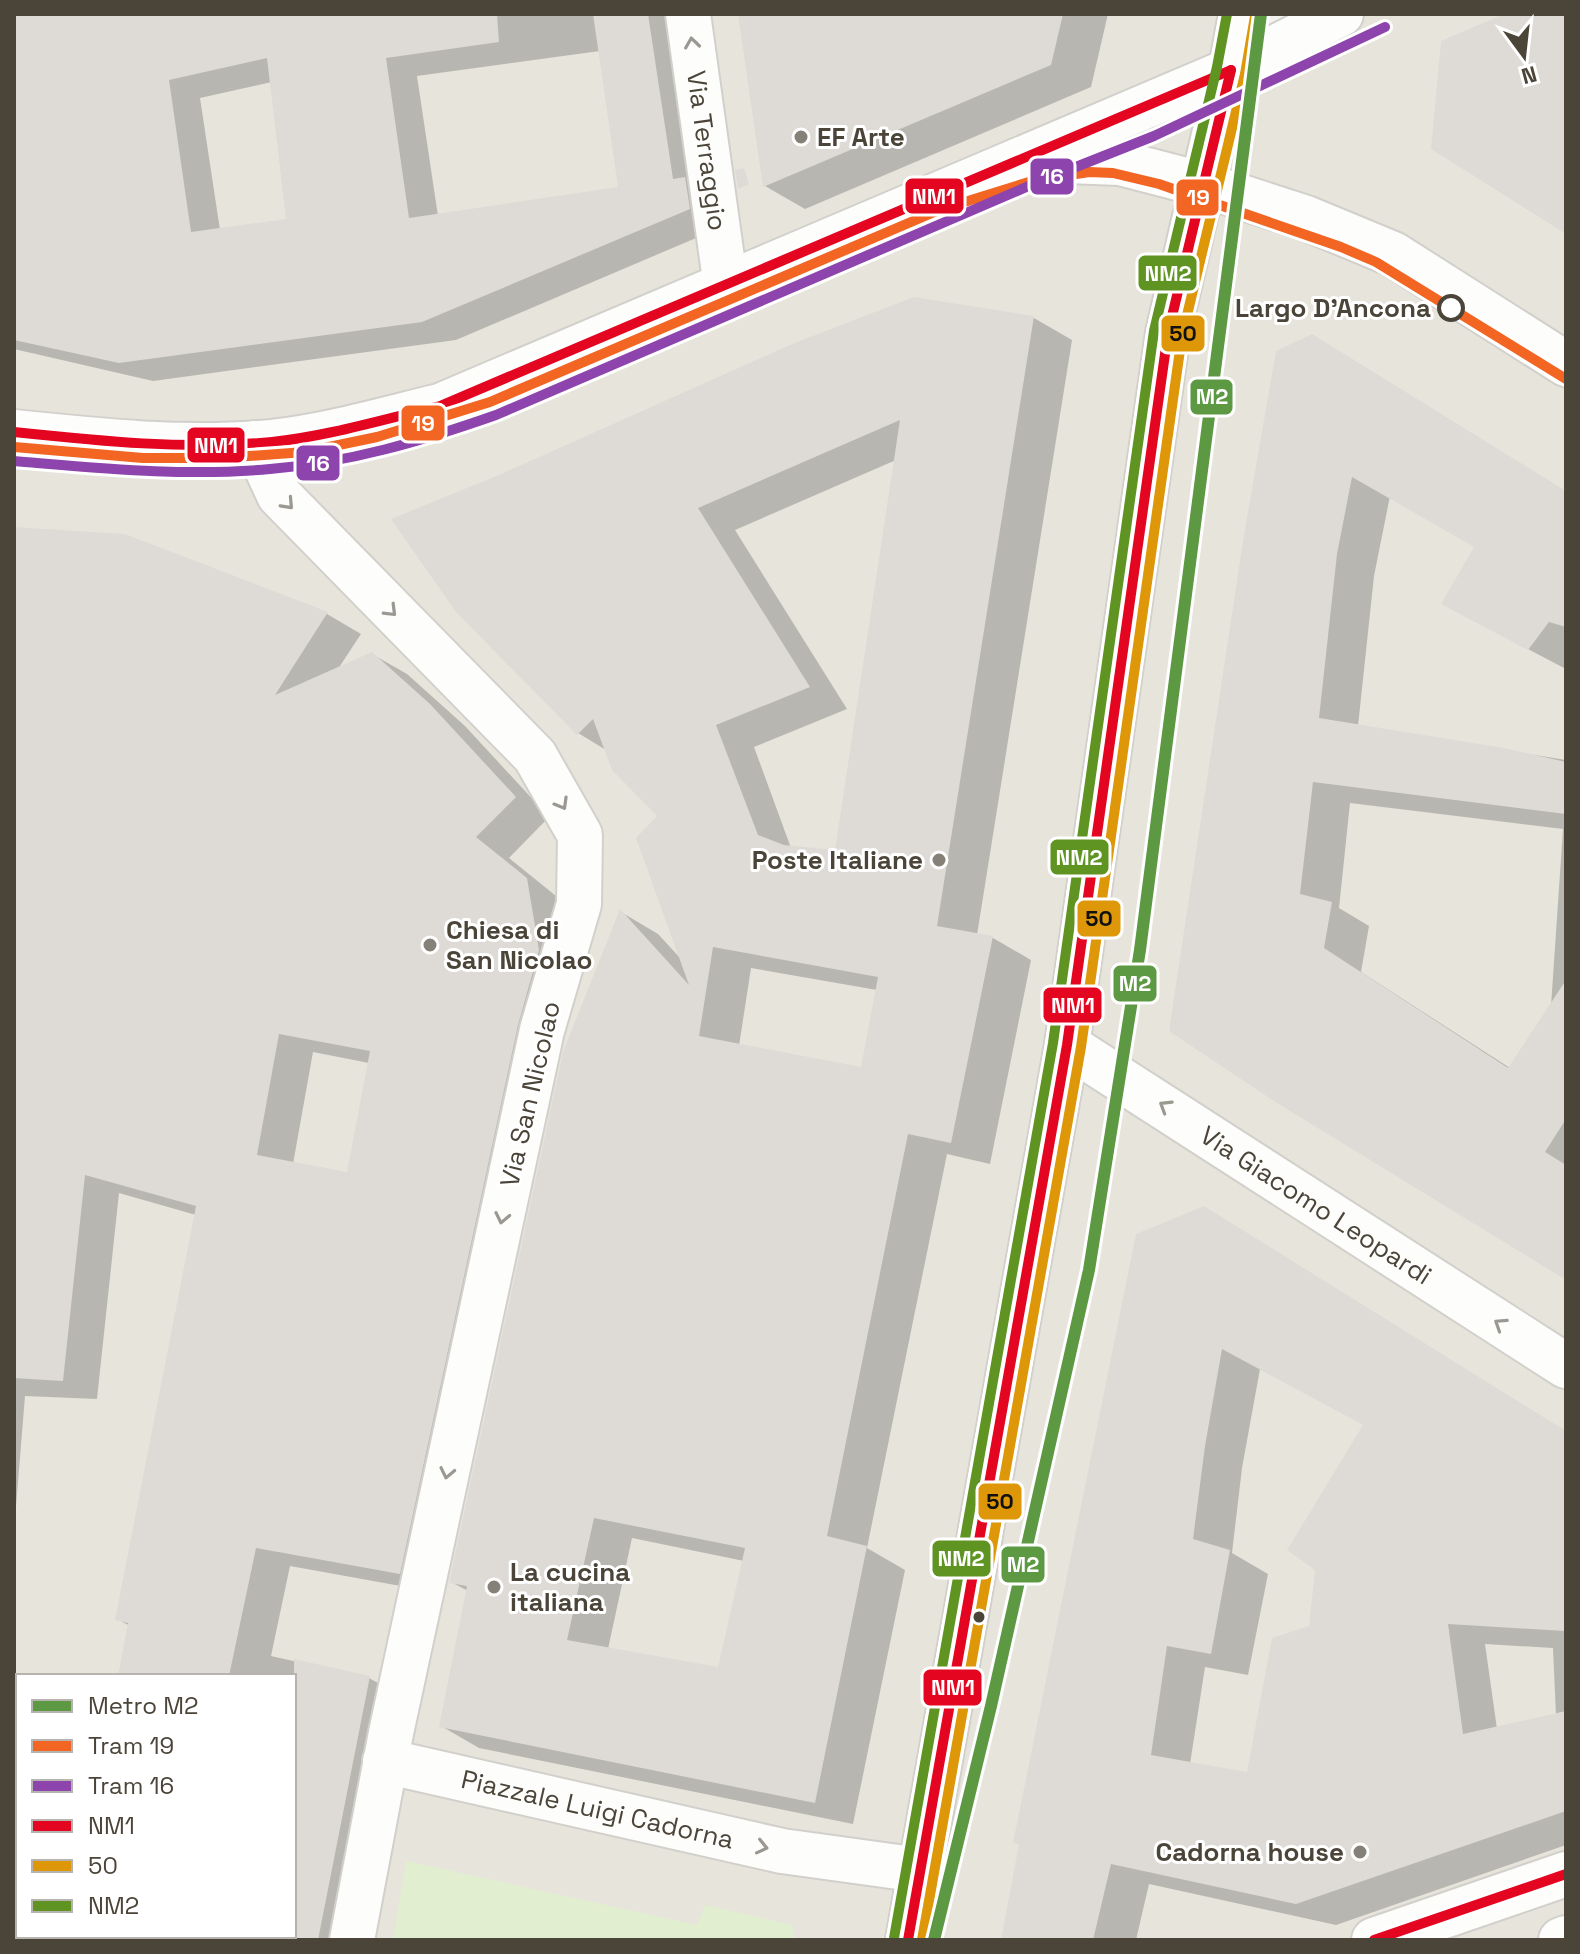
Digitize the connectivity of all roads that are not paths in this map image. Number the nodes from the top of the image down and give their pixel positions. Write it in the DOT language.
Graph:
graph roads {
  1 [pos="688,14"];
  2 [pos="1241,14"];
  3 [pos="1286,14"];
  4 [pos="1341,14"];
  5 [pos="1231,70"];
  6 [pos="968,183"];
  7 [pos="1203,185"];
  8 [pos="726,287"];
  9 [pos="1566,364"];
  10 [pos="14,408"];
  11 [pos="14,432"];
  12 [pos="102,441"];
  13 [pos="255,443"];
  14 [pos="1067,1045"];
  15 [pos="1566,1366"];
  16 [pos="385,1761"];
  17 [pos="920,1870"];
  18 [pos="1566,1874"];
  19 [pos="352,1940"];
  20 [pos="908,1940"];
  21 [pos="1374,1940"];
  8 -- 1 [label="street, Via Terraggio, one-way"];
  2 -- 5 [label="street"];
  3 -- 5 [label="street"];
  4 -- 5 [label="street"];
  5 -- 6 [label="street"];
  5 -- 7 [label="street"];
  6 -- 7 [label="street"];
  6 -- 8 [label="street"];
  7 -- 9 [label="street"];
  7 -- 14 [label="street"];
  8 -- 13 [label="street"];
  10 -- 12 [label="street"];
  11 -- 12 [label="street"];
  12 -- 13 [label="street"];
  13 -- 16 [label="street, Via San Nicolao, one-way"];
  15 -- 14 [label="street, Via Giacomo Leopardi, one-way"];
  14 -- 17 [label="street"];
  16 -- 17 [label="street, Piazzale Luigi Cadorna, one-way"];
  16 -- 19 [label="street"];
  17 -- 20 [label="street"];
  18 -- 21 [label="street"];
}
